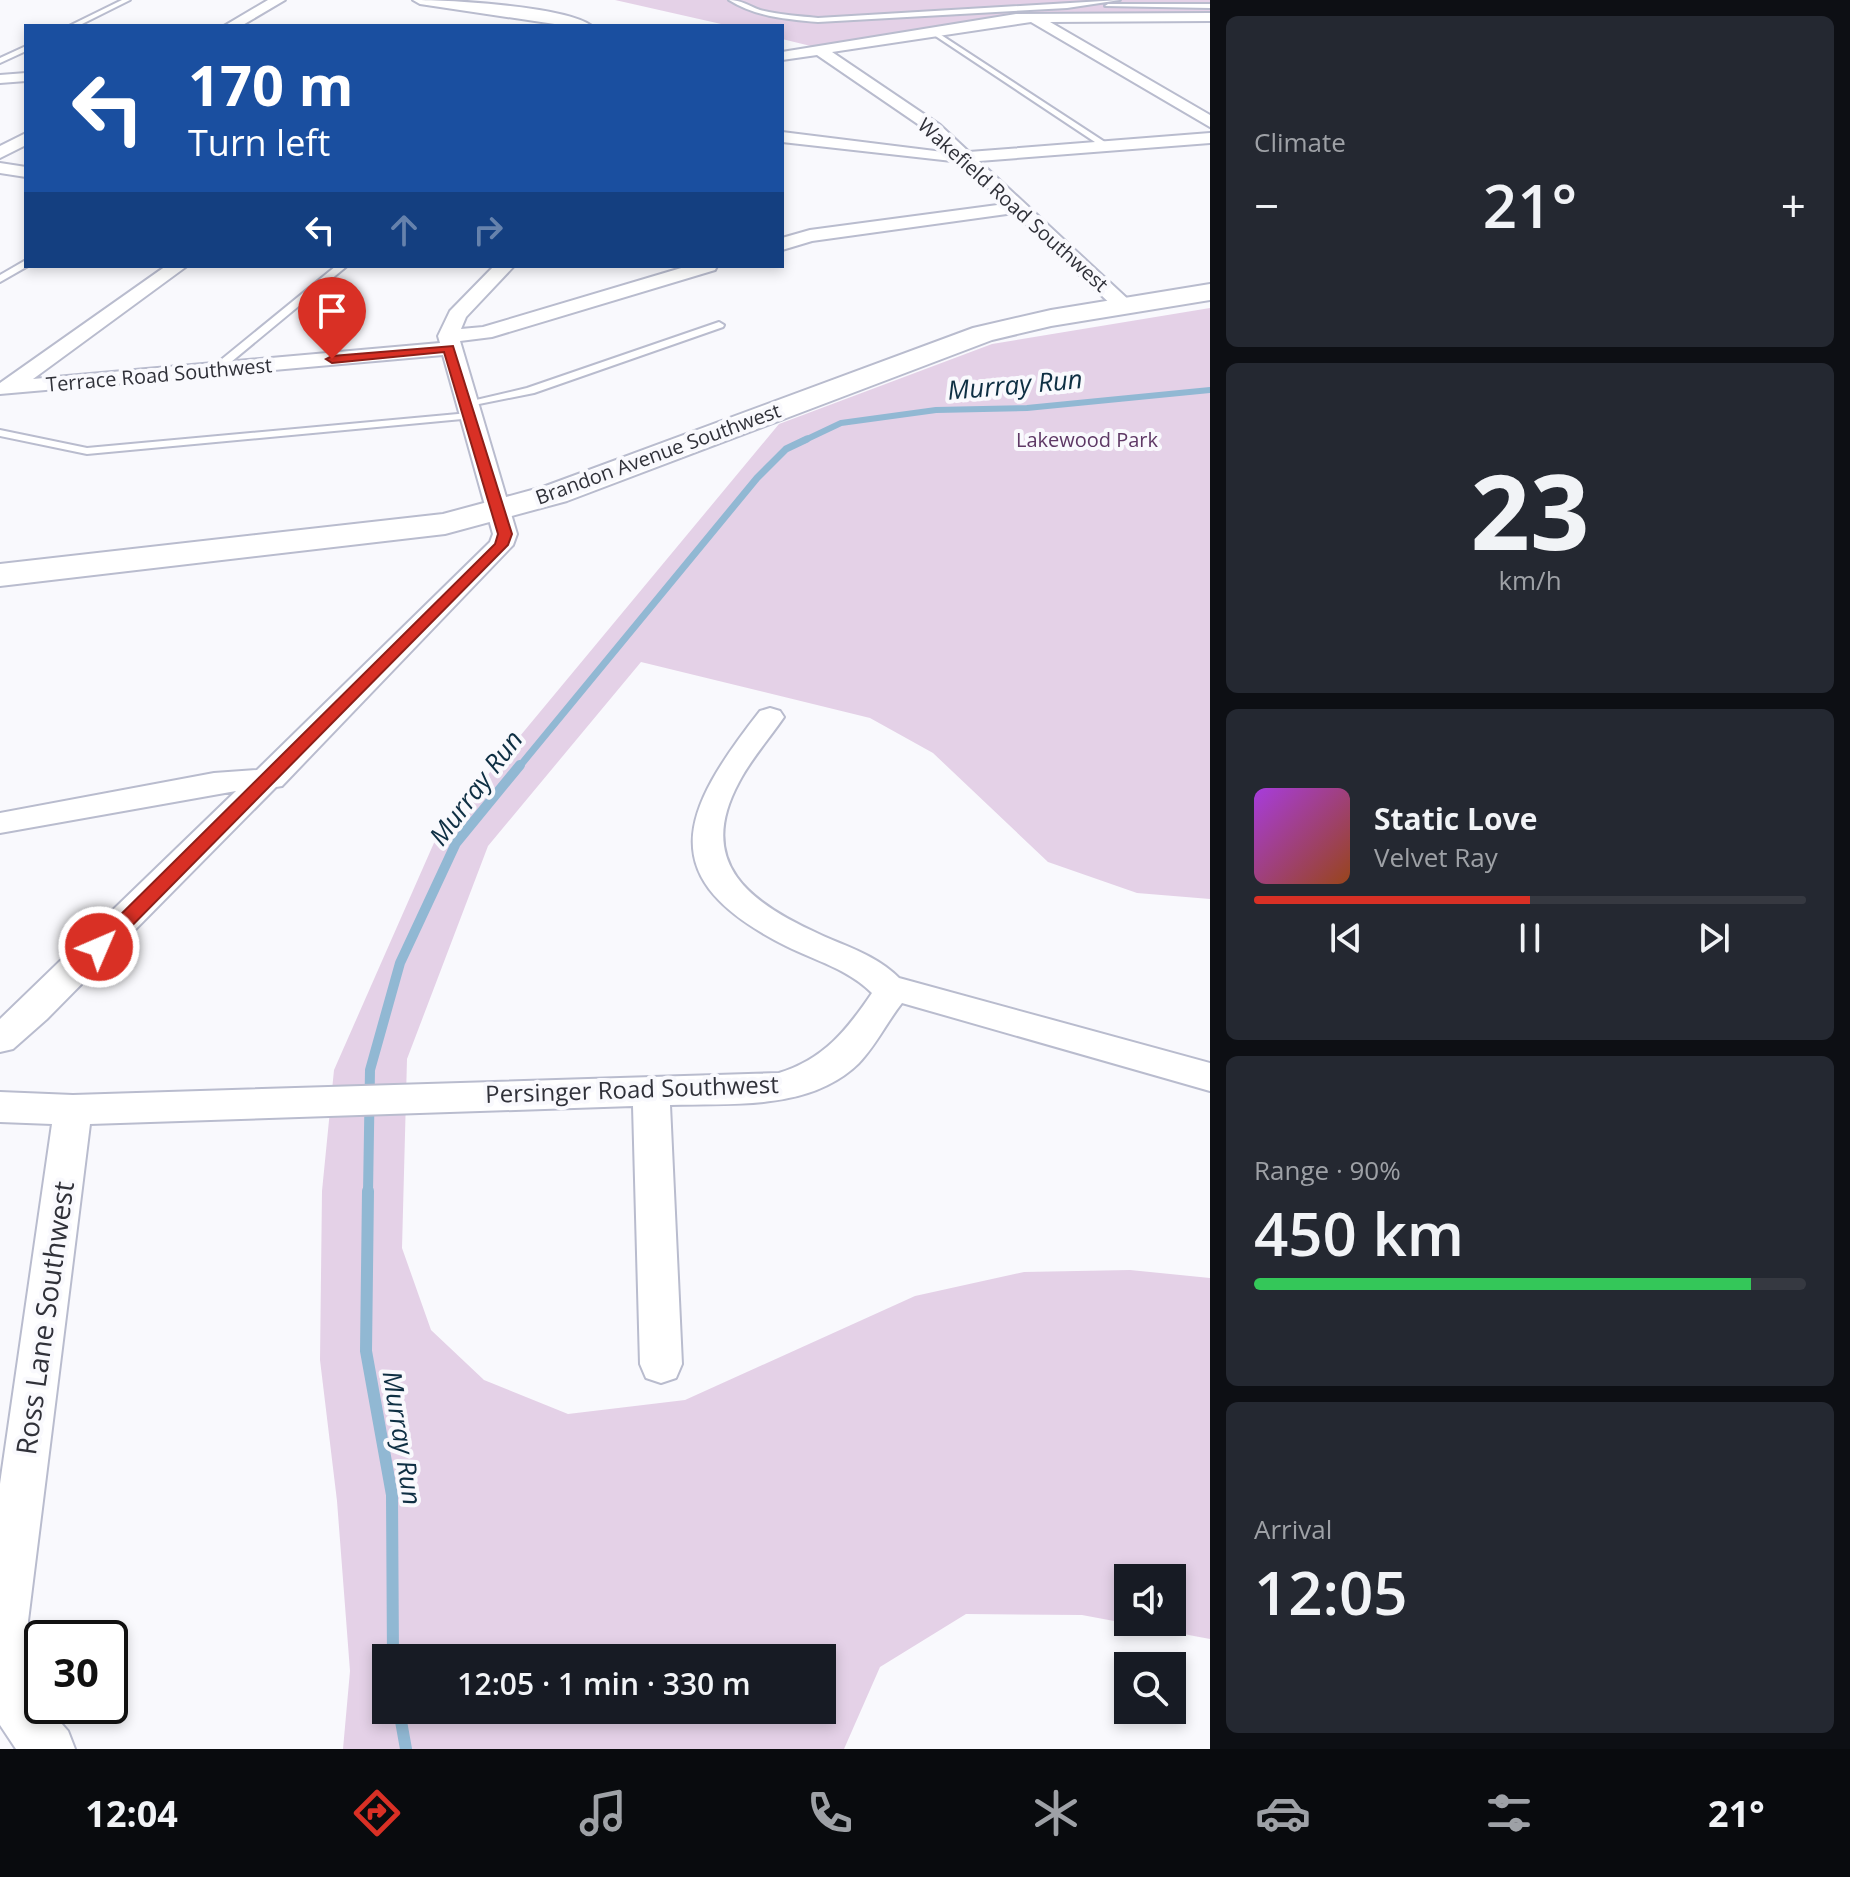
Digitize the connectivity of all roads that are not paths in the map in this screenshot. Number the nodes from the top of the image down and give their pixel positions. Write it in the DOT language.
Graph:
graph roads {
  1 [pos="127,0"];
  2 [pos="278,0"];
  3 [pos="420,0"];
  4 [pos="732,0"];
  5 [pos="1117,0"];
  6 [pos="1062,6"];
  7 [pos="1210,6"];
  8 [pos="1032,17"];
  9 [pos="1210,17"];
  10 [pos="76,24"];
  11 [pos="235,24"];
  12 [pos="577,24"];
  13 [pos="933,32"];
  14 [pos="24,49"];
  15 [pos="822,52"];
  16 [pos="784,56"];
  17 [pos="0,61"];
  18 [pos="24,77"];
  19 [pos="0,79"];
  20 [pos="1210,122"];
  21 [pos="784,137"];
  22 [pos="1210,138"];
  23 [pos="24,139"];
  24 [pos="1110,148"];
  25 [pos="0,153"];
  26 [pos="966,157"];
  27 [pos="0,168"];
  28 [pos="24,172"];
  29 [pos="1019,207"];
  30 [pos="784,243"];
  31 [pos="24,264"];
  32 [pos="175,268"];
  33 [pos="340,268"];
  34 [pos="503,268"];
  35 [pos="701,268"];
  36 [pos="0,279"];
  37 [pos="1210,292"];
  38 [pos="1124,306"];
  39 [pos="719,325"];
  40 [pos="448,342"];
  41 [pos="215,370"];
  42 [pos="6,388"];
  43 [pos="467,410"];
  44 [pos="0,433"];
  45 [pos="498,511"];
  46 [pos="0,575"];
  47 [pos="770,717"];
  48 [pos="271,779"];
  49 [pos="0,823"];
  50 [pos="891,991"];
  51 [pos="0,1039"];
  52 [pos="1210,1077"];
  53 [pos="651,1090"];
  54 [pos="0,1107"];
  55 [pos="73,1110"];
  56 [pos="661,1364"];
  57 [pos="50,1749"];
  1 -- 10 [label="lane"];
  2 -- 11 [label="street"];
  3 -- 12 [label="street"];
  4 -- 6 [label="lane"];
  5 -- 6 [label="lane"];
  6 -- 7 [label="lane"];
  8 -- 9 [label="street"];
  8 -- 13 [label="street"];
  8 -- 20 [label="street"];
  13 -- 15 [label="street"];
  13 -- 24 [label="lane"];
  14 -- 17 [label="lane"];
  15 -- 16 [label="street"];
  15 -- 26 [label="street, Wakefield Road Southwest"];
  18 -- 19 [label="street"];
  21 -- 26 [label="street"];
  22 -- 24 [label="street"];
  23 -- 25 [label="street"];
  24 -- 26 [label="street"];
  26 -- 29 [label="street, Wakefield Road Southwest"];
  27 -- 28 [label="street"];
  29 -- 30 [label="street"];
  29 -- 38 [label="street, Wakefield Road Southwest"];
  31 -- 36 [label="lane"];
  32 -- 42 [label="street"];
  33 -- 41 [label="lane"];
  34 -- 40 [label="street"];
  35 -- 40 [label="street, Terrace Road Southwest"];
  37 -- 38 [label="main road, Brandon Avenue Southwest"];
  38 -- 45 [label="main road, Brandon Avenue Southwest"];
  39 -- 43 [label="lane"];
  40 -- 41 [label="street, Terrace Road Southwest"];
  40 -- 43 [label="street"];
  41 -- 42 [label="street, Terrace Road Southwest"];
  43 -- 44 [label="lane"];
  43 -- 45 [label="street"];
  45 -- 46 [label="main road, Brandon Avenue Southwest"];
  45 -- 48 [label="street"];
  47 -- 50 [label="street"];
  48 -- 49 [label="street"];
  48 -- 51 [label="street"];
  50 -- 52 [label="street"];
  50 -- 53 [label="street, Persinger Road Southwest"];
  53 -- 55 [label="street, Persinger Road Southwest"];
  53 -- 56 [label="street"];
  54 -- 55 [label="street, Persinger Road Southwest"];
  55 -- 57 [label="street, Ross Lane Southwest"];
}
